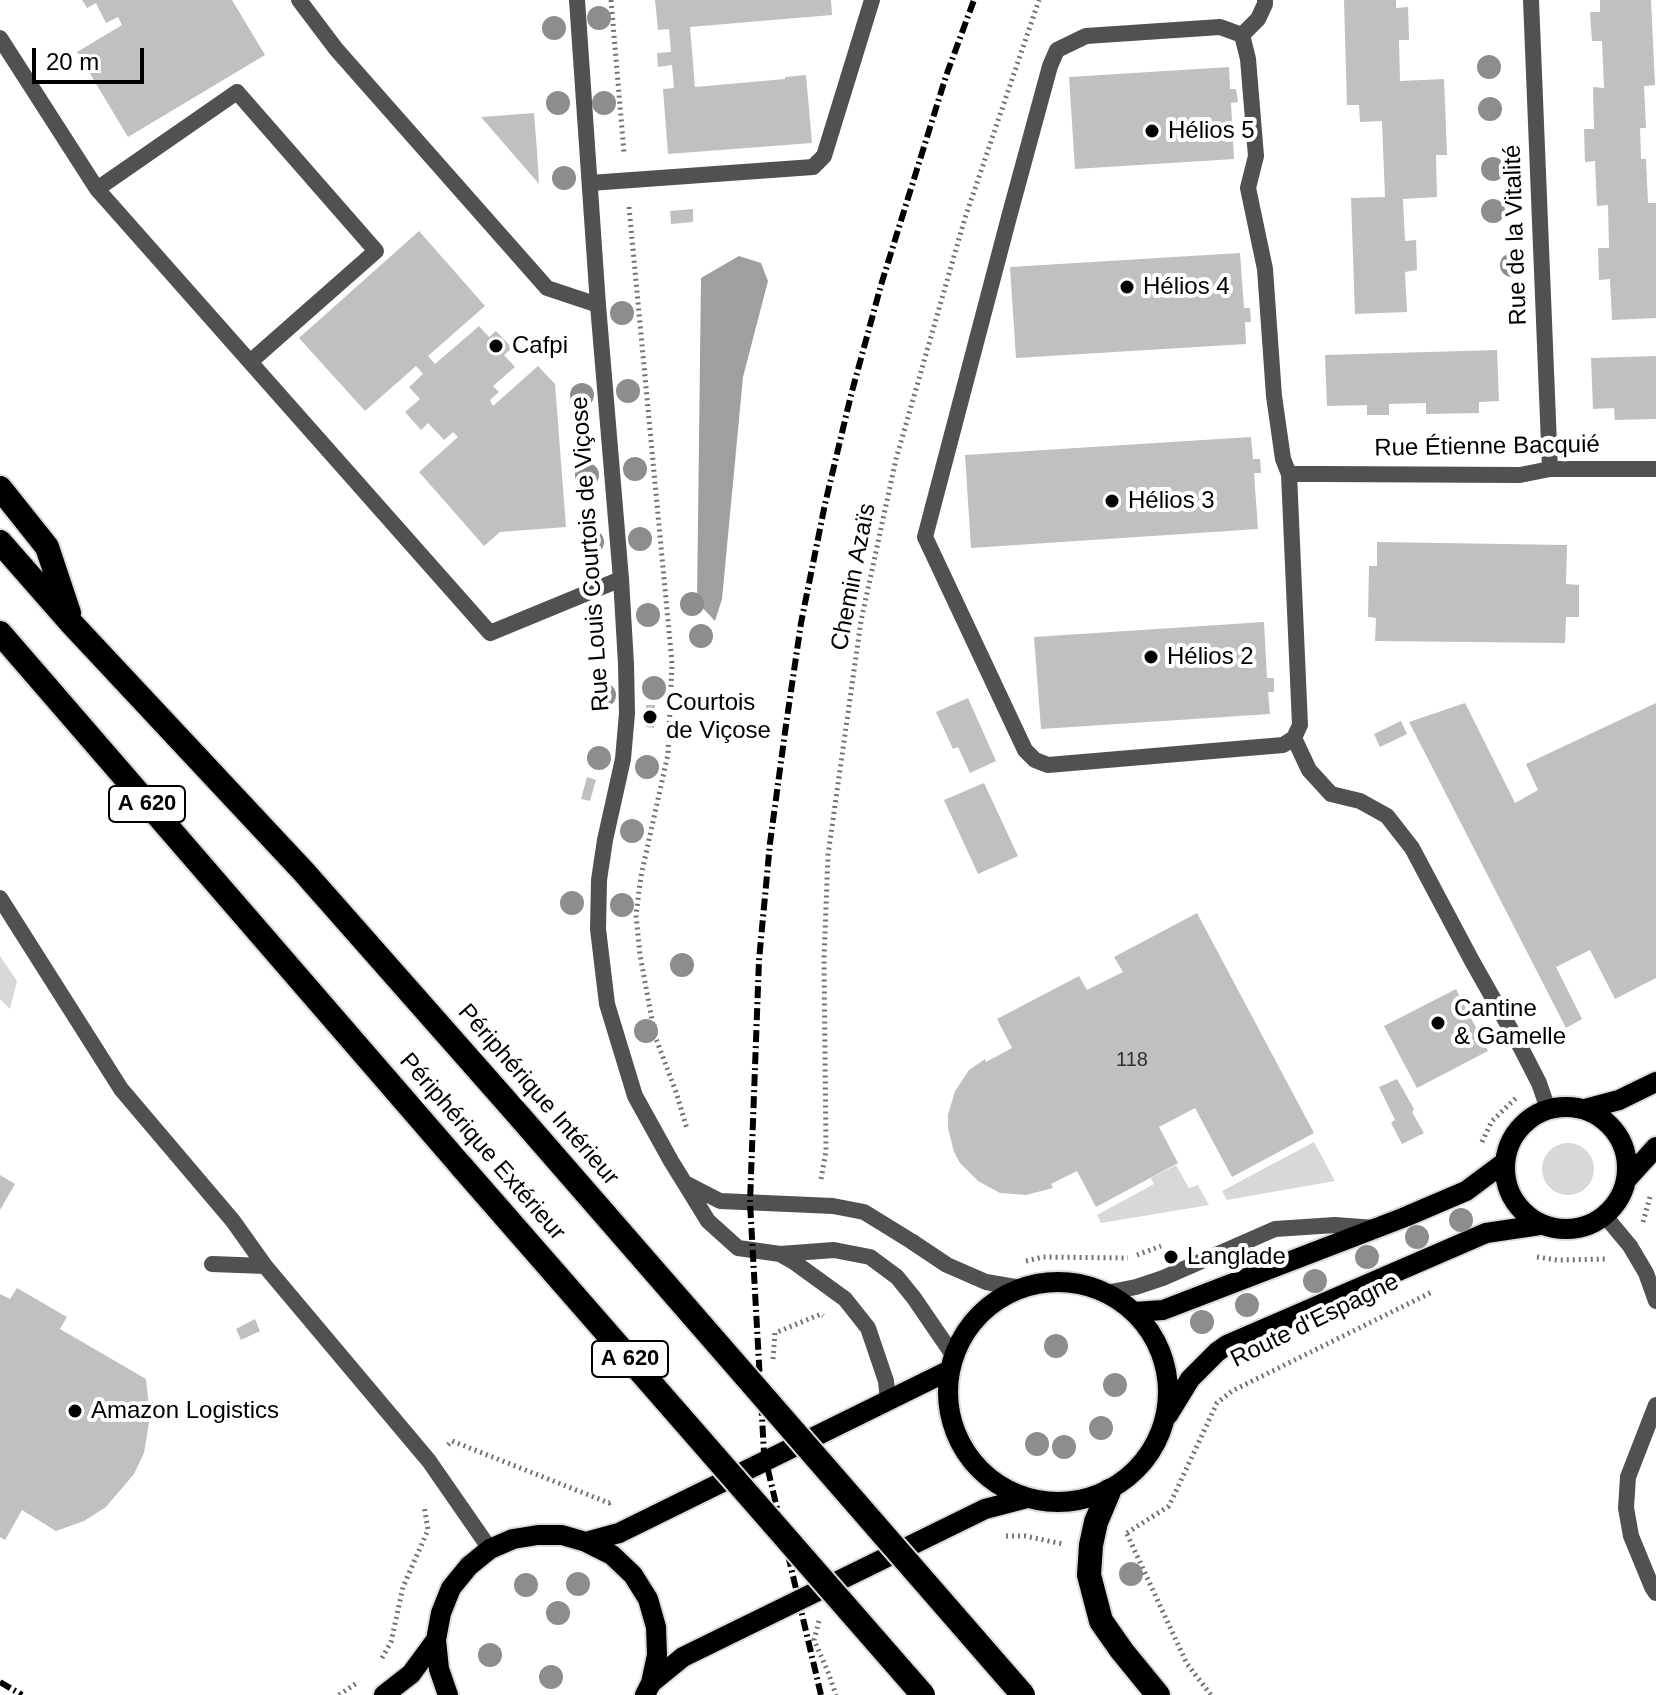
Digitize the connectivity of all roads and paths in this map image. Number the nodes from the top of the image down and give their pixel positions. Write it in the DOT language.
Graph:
graph roads {
  1 [pos="299,0"];
  2 [pos="577,0"];
  3 [pos="872,0"];
  4 [pos="1039,0"];
  5 [pos="1265,0"];
  6 [pos="1531,0"];
  7 [pos="1242,35"];
  8 [pos="0,38"];
  9 [pos="590,183"];
  10 [pos="97,189"];
  11 [pos="598,305"];
  12 [pos="250,362"];
  13 [pos="1550,469"];
  14 [pos="1656,469"];
  15 [pos="1289,474"];
  16 [pos="0,488"];
  17 [pos="0,542"];
  18 [pos="621,579"];
  19 [pos="72,624"];
  20 [pos="0,633"];
  21 [pos="1294,738"];
  22 [pos="0,898"];
  23 [pos="1656,1082"];
  24 [pos="1548,1109"];
  25 [pos="1585,1109"];
  26 [pos="1656,1147"];
  27 [pos="1505,1162"];
  28 [pos="1627,1179"];
  29 [pos="820,1181"];
  30 [pos="683,1182"];
  31 [pos="1605,1216"];
  32 [pos="1540,1225"];
  33 [pos="1377,1228"];
  34 [pos="780,1254"];
  35 [pos="212,1264"];
  36 [pos="265,1266"];
  37 [pos="1443,1286"];
  38 [pos="1021,1288"];
  39 [pos="1106,1293"];
  40 [pos="1656,1301"];
  41 [pos="1134,1312"];
  42 [pos="831,1322"];
  43 [pos="951,1363"];
  44 [pos="773,1364"];
  45 [pos="888,1401"];
  46 [pos="1656,1405"];
  47 [pos="1166,1419"];
  48 [pos="429,1461"];
  49 [pos="1109,1491"];
  50 [pos="622,1497"];
  51 [pos="1027,1498"];
  52 [pos="586,1542"];
  53 [pos="490,1549"];
  54 [pos="1656,1593"];
  55 [pos="436,1640"];
  56 [pos="380,1661"];
  57 [pos="366,1676"];
  58 [pos="648,1689"];
  59 [pos="339,1695"];
  60 [pos="384,1695"];
  61 [pos="448,1695"];
  62 [pos="923,1695"];
  63 [pos="1023,1695"];
  64 [pos="1158,1695"];
  65 [pos="1211,1695"];
  1 -- 11 [label="street"];
  2 -- 9 [label="street, Rue Louis Courtois de Viçose"];
  3 -- 9 [label="street"];
  4 -- 29 [label="path, Chemin Azaïs"];
  5 -- 7 [label="street"];
  6 -- 13 [label="street, Rue de la Vitalité"];
  7 -- 15 [label="street"];
  7 -- 21 [label="street"];
  8 -- 10 [label="street"];
  9 -- 11 [label="street, Rue Louis Courtois de Viçose"];
  10 -- 12 [label="street"];
  10 -- 12 [label="street"];
  11 -- 18 [label="street, Rue Louis Courtois de Viçose"];
  12 -- 18 [label="street"];
  13 -- 14 [label="street, Rue Étienne Bacquié"];
  13 -- 15 [label="street, Rue Étienne Bacquié"];
  15 -- 21 [label="street"];
  16 -- 19 [label="highway"];
  17 -- 19 [label="highway, Périphérique Intérieur / A 620"];
  18 -- 30 [label="street, Rue Louis Courtois de Viçose"];
  19 -- 63 [label="highway, Périphérique Intérieur / A 620, bridge"];
  20 -- 62 [label="highway, Périphérique Extérieur / A 620, bridge"];
  21 -- 24 [label="street"];
  22 -- 36 [label="street"];
  23 -- 25 [label="main road"];
  24 -- 25 [label="main road"];
  24 -- 27 [label="main road"];
  25 -- 28 [label="main road"];
  26 -- 28 [label="main road"];
  27 -- 32 [label="main road"];
  27 -- 33 [label="main road"];
  28 -- 31 [label="main road"];
  30 -- 34 [label="street, Rue Louis Courtois de Viçose"];
  30 -- 38 [label="street"];
  31 -- 32 [label="main road"];
  31 -- 40 [label="street"];
  32 -- 47 [label="main road, Route d'Espagne"];
  33 -- 39 [label="street"];
  33 -- 41 [label="main road"];
  34 -- 43 [label="street, Rue Louis Courtois de Viçose"];
  34 -- 45 [label="street, Rue Louis Courtois de Viçose"];
  35 -- 36 [label="street"];
  36 -- 48 [label="street"];
  37 -- 65 [label="path, Route d'Espagne"];
  38 -- 39 [label="main road"];
  38 -- 43 [label="main road"];
  39 -- 41 [label="main road"];
  41 -- 47 [label="main road"];
  42 -- 44 [label="path"];
  43 -- 45 [label="main road"];
  43 -- 51 [label="main road"];
  45 -- 52 [label="main road"];
  46 -- 54 [label="street"];
  47 -- 49 [label="main road"];
  48 -- 50 [label="path"];
  48 -- 53 [label="street"];
  48 -- 56 [label="path"];
  49 -- 51 [label="main road"];
  49 -- 64 [label="highway"];
  51 -- 58 [label="main road"];
  52 -- 53 [label="main road"];
  52 -- 58 [label="main road"];
  53 -- 55 [label="main road"];
  55 -- 60 [label="main road"];
  55 -- 61 [label="main road"];
  57 -- 59 [label="path"];
}
